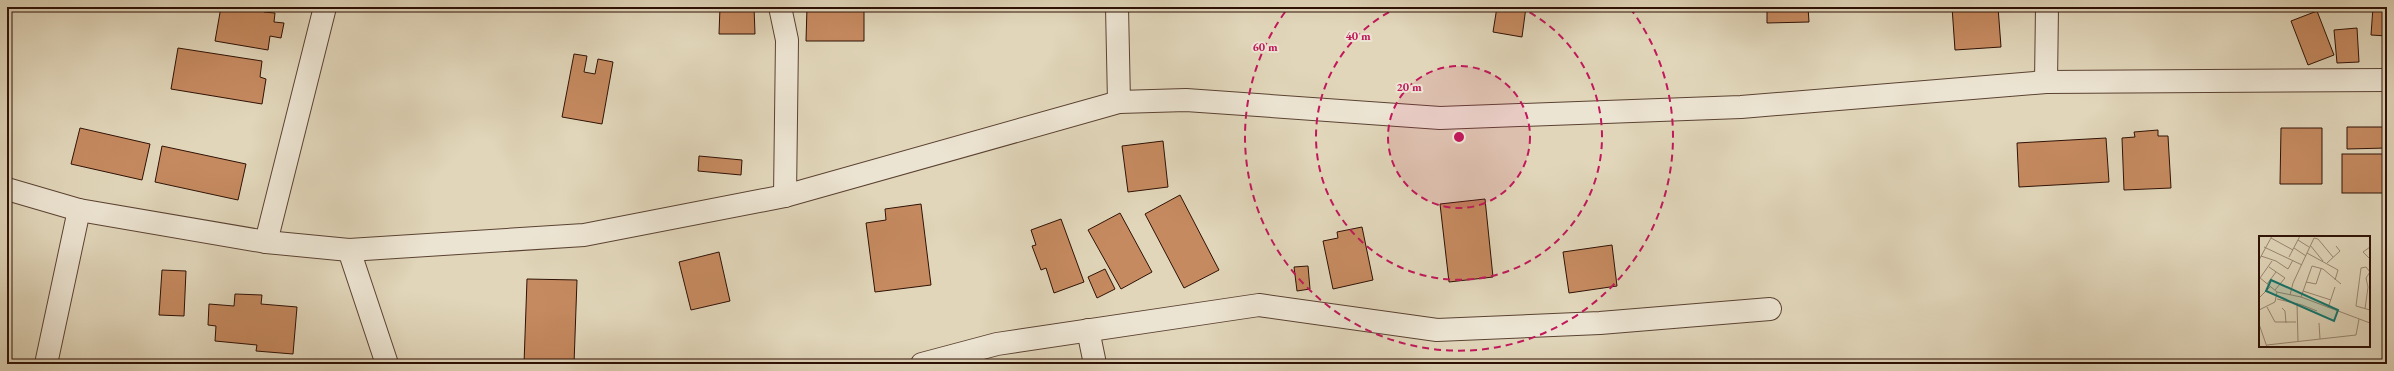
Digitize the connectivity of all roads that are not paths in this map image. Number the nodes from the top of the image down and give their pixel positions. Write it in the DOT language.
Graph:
graph roads {
  1 [pos="325,7"];
  2 [pos="780,7"];
  3 [pos="1117,7"];
  4 [pos="2046,7"];
  5 [pos="2387,80"];
  6 [pos="2046,82"];
  7 [pos="1119,102"];
  8 [pos="7,189"];
  9 [pos="785,196"];
  10 [pos="79,210"];
  11 [pos="266,242"];
  12 [pos="349,250"];
  13 [pos="1770,309"];
  14 [pos="1088,330"];
  15 [pos="46,364"];
  16 [pos="387,364"];
  17 [pos="922,364"];
  18 [pos="1095,364"];
  1 -- 11 [label="street"];
  2 -- 9 [label="street"];
  3 -- 7 [label="street"];
  4 -- 6 [label="street"];
  5 -- 6 [label="street"];
  6 -- 7 [label="street"];
  7 -- 9 [label="street"];
  8 -- 10 [label="street"];
  9 -- 12 [label="street"];
  10 -- 11 [label="street"];
  10 -- 15 [label="street"];
  11 -- 12 [label="street"];
  12 -- 16 [label="street"];
  13 -- 14 [label="street"];
  14 -- 17 [label="street"];
  14 -- 18 [label="street"];
}
